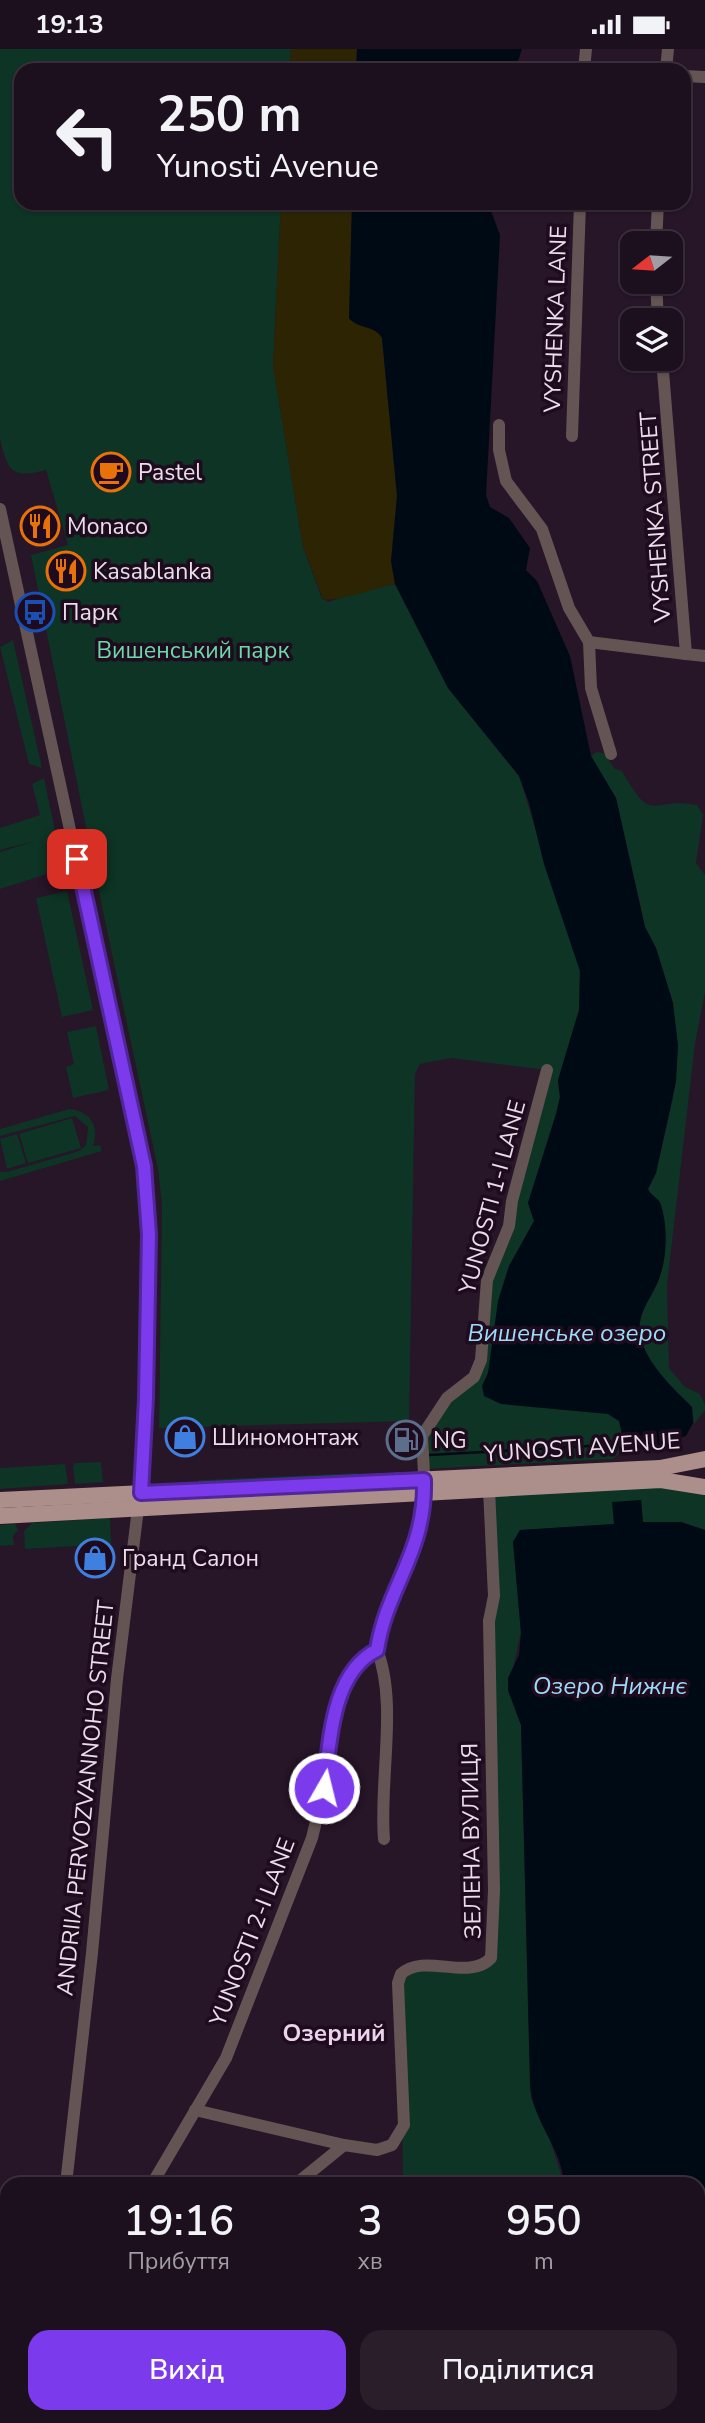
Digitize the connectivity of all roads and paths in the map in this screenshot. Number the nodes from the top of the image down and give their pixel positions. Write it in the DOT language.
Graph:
graph roads {
  1 [pos="580,210"];
  2 [pos="658,210"];
  3 [pos="657,231"];
  4 [pos="663,371"];
  5 [pos="499,425"];
  6 [pos="572,436"];
  7 [pos="0,509"];
  8 [pos="4,544"];
  9 [pos="589,642"];
  10 [pos="686,654"];
  11 [pos="705,656"];
  12 [pos="611,754"];
  13 [pos="547,1070"];
  14 [pos="705,1459"];
  15 [pos="424,1486"];
  16 [pos="705,1487"];
  17 [pos="488,1489"];
  18 [pos="0,1500"];
  19 [pos="139,1500"];
  20 [pos="0,1516"];
  21 [pos="377,1650"];
  22 [pos="384,1839"];
  23 [pos="195,2110"];
  24 [pos="344,2145"];
  25 [pos="67,2177"];
  26 [pos="156,2177"];
  27 [pos="305,2177"];
  1 -- 6 [label="street, VYSHENKA LANE"];
  2 -- 3 [label="street"];
  4 -- 10 [label="street, VYSHENKA STREET"];
  5 -- 9 [label="street"];
  7 -- 8 [label="street, ANDRIIA PERVOZVANNOHO STREET"];
  8 -- 19 [label="street, ANDRIIA PERVOZVANNOHO STREET"];
  9 -- 10 [label="street"];
  9 -- 12 [label="street"];
  10 -- 11 [label="street, VYSHENKA STREET"];
  13 -- 15 [label="street, YUNOSTI 1-I LANE"];
  14 -- 15 [label="main road, YUNOSTI AVENUE"];
  15 -- 17 [label="main road, YUNOSTI AVENUE"];
  15 -- 19 [label="main road, YUNOSTI AVENUE"];
  15 -- 21 [label="street"];
  16 -- 17 [label="main road, YUNOSTI AVENUE"];
  17 -- 24 [label="street, ЗЕЛЕНА ВУЛИЦЯ"];
  18 -- 19 [label="main road, YUNOSTI AVENUE"];
  19 -- 20 [label="main road, YUNOSTI AVENUE"];
  19 -- 25 [label="street, ANDRIIA PERVOZVANNOHO STREET"];
  21 -- 22 [label="street"];
  21 -- 23 [label="street, YUNOSTI 2-I LANE"];
  23 -- 24 [label="street, ЗЕЛЕНА ВУЛИЦЯ"];
  23 -- 26 [label="street, YUNOSTI 2-I LANE"];
  24 -- 27 [label="street"];
}
